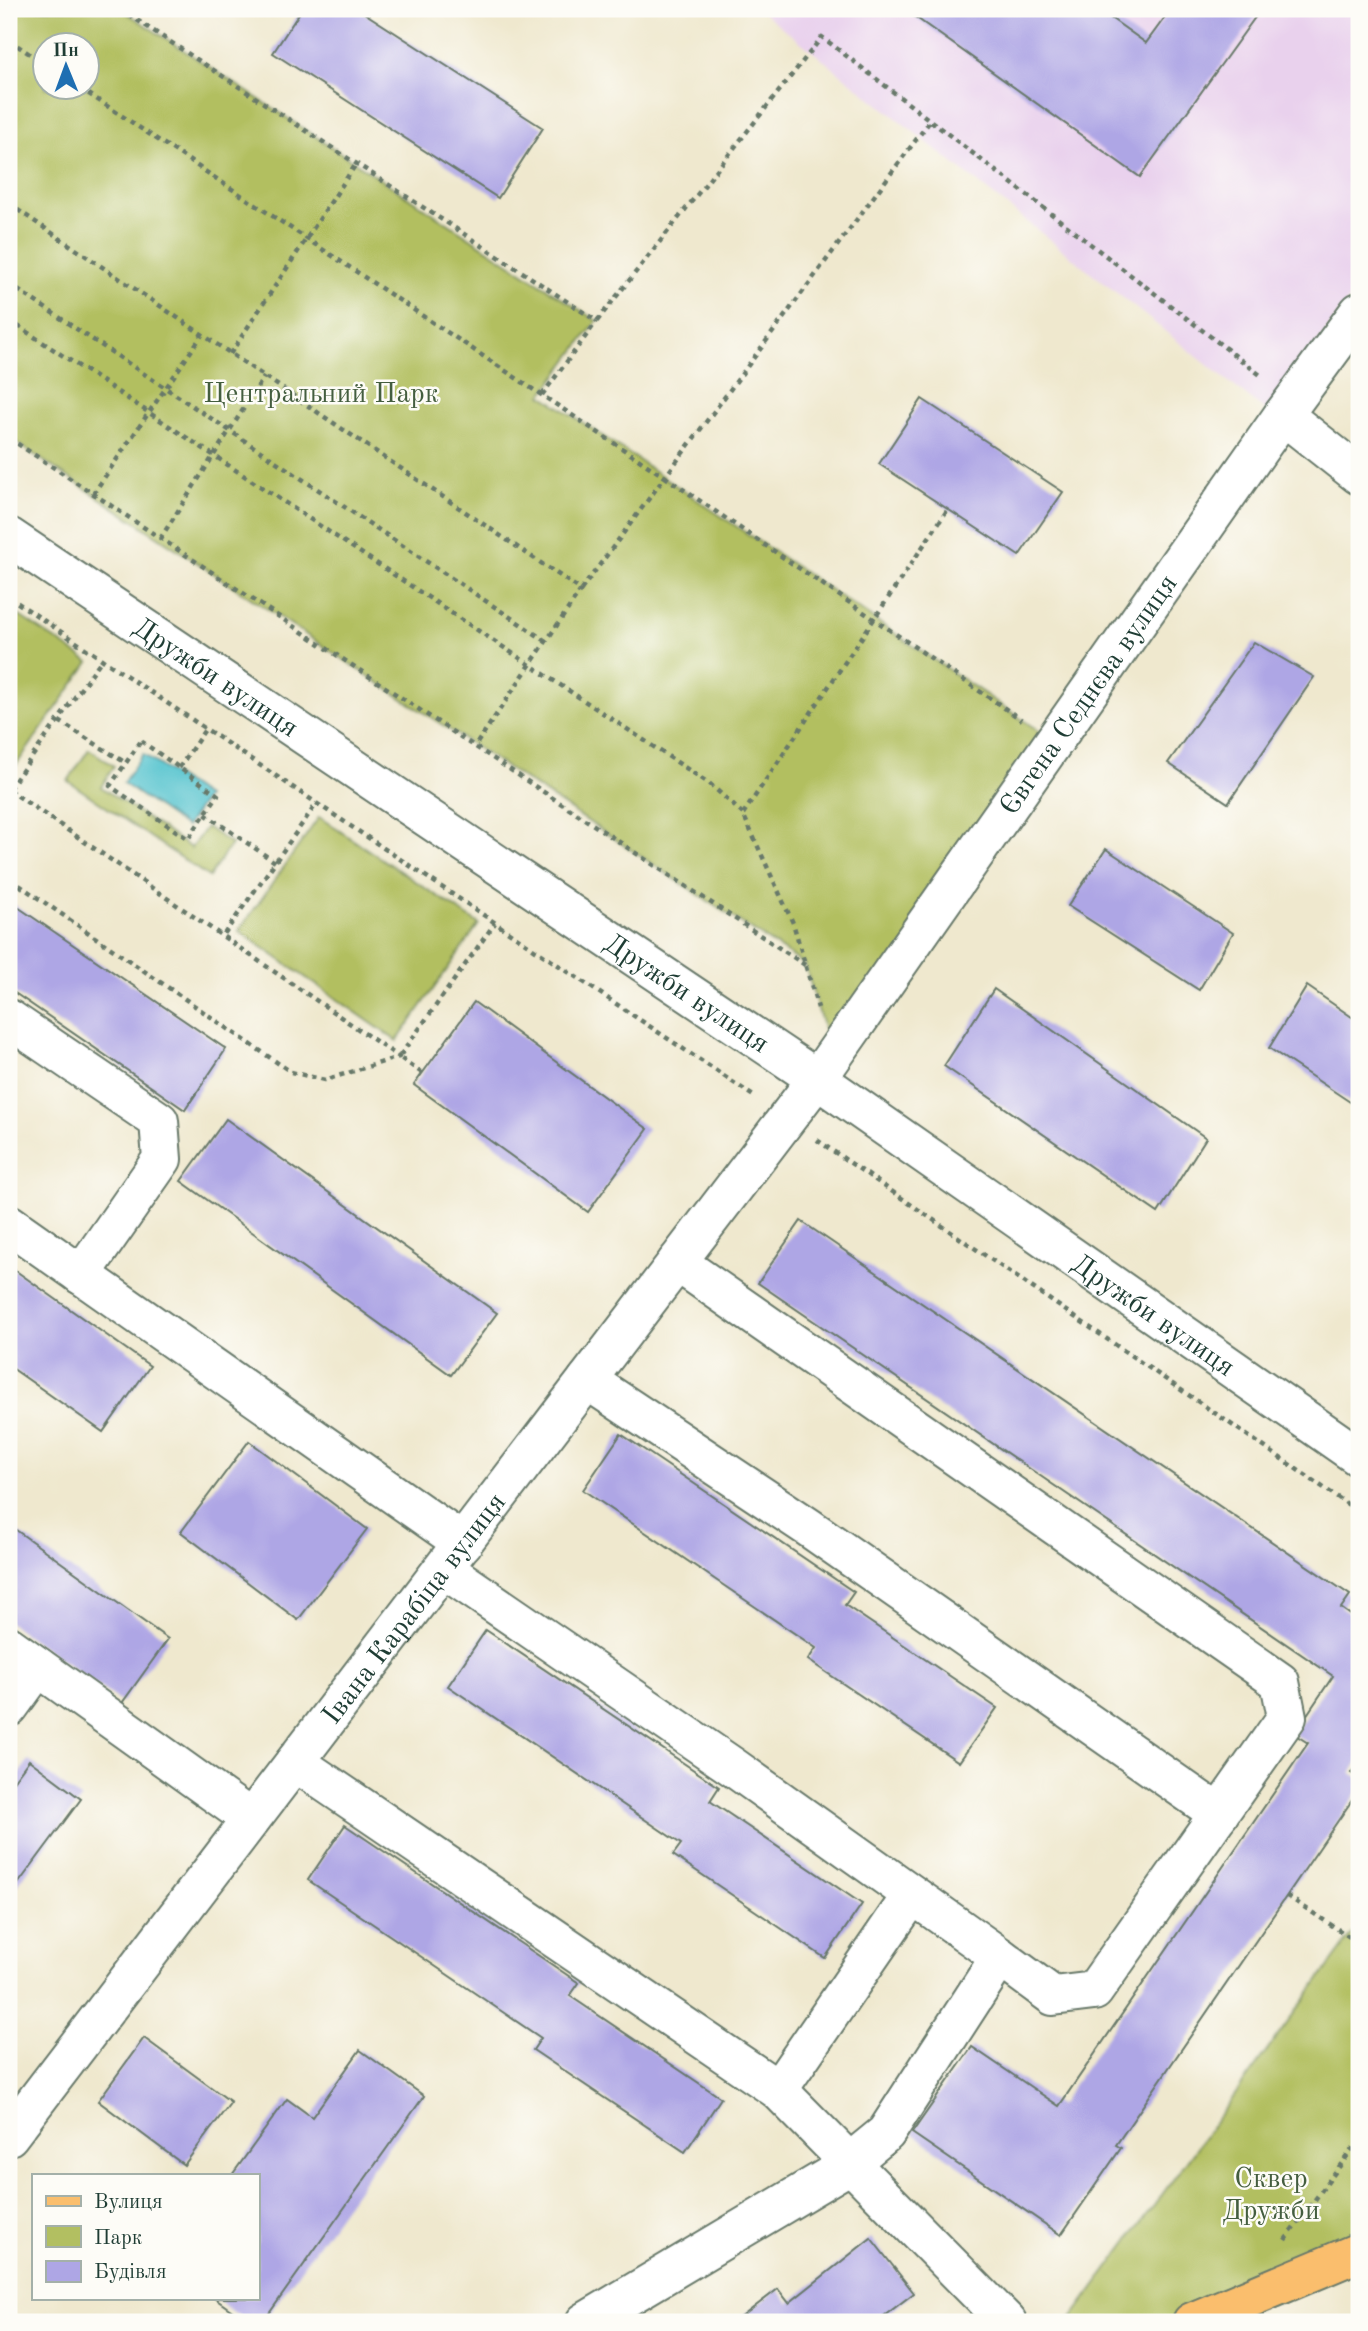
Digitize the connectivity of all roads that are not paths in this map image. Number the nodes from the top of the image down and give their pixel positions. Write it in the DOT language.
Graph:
graph roads {
  1 [pos="1359,312"];
  2 [pos="1288,408"];
  3 [pos="1359,475"];
  4 [pos="9,537"];
  5 [pos="9,1019"];
  6 [pos="825,1068"];
  7 [pos="9,1224"];
  8 [pos="677,1262"];
  9 [pos="81,1275"];
  10 [pos="587,1380"];
  11 [pos="1359,1457"];
  12 [pos="453,1556"];
  13 [pos="24,1657"];
  14 [pos="9,1707"];
  15 [pos="295,1762"];
  16 [pos="1219,1814"];
  17 [pos="251,1819"];
  18 [pos="912,1895"];
  19 [pos="1000,1957"];
  20 [pos="778,2090"];
  21 [pos="9,2136"];
  22 [pos="1359,2252"];
  23 [pos="585,2322"];
  24 [pos="1007,2322"];
  25 [pos="1192,2322"];
  1 -- 2 [label="street, Євгена Седнєва вулиця"];
  2 -- 3 [label="street"];
  2 -- 6 [label="street, Євгена Седнєва вулиця"];
  4 -- 6 [label="street, Дружби вулиця"];
  5 -- 9 [label="street"];
  6 -- 8 [label="street, Івана Карабіца вулиця"];
  6 -- 11 [label="street, Дружби вулиця"];
  7 -- 9 [label="street"];
  8 -- 10 [label="street, Івана Карабіца вулиця"];
  8 -- 16 [label="street"];
  9 -- 12 [label="street"];
  10 -- 12 [label="street, Івана Карабіца вулиця"];
  10 -- 16 [label="street"];
  12 -- 15 [label="street, Івана Карабіца вулиця"];
  12 -- 18 [label="street"];
  13 -- 14 [label="street"];
  13 -- 17 [label="street"];
  15 -- 17 [label="street, Івана Карабіца вулиця"];
  15 -- 20 [label="street"];
  16 -- 19 [label="street"];
  17 -- 21 [label="street, Івана Карабіца вулиця"];
  18 -- 19 [label="street"];
  18 -- 20 [label="street"];
  19 -- 23 [label="street"];
  20 -- 24 [label="street"];
  22 -- 25 [label="main road"];
}
